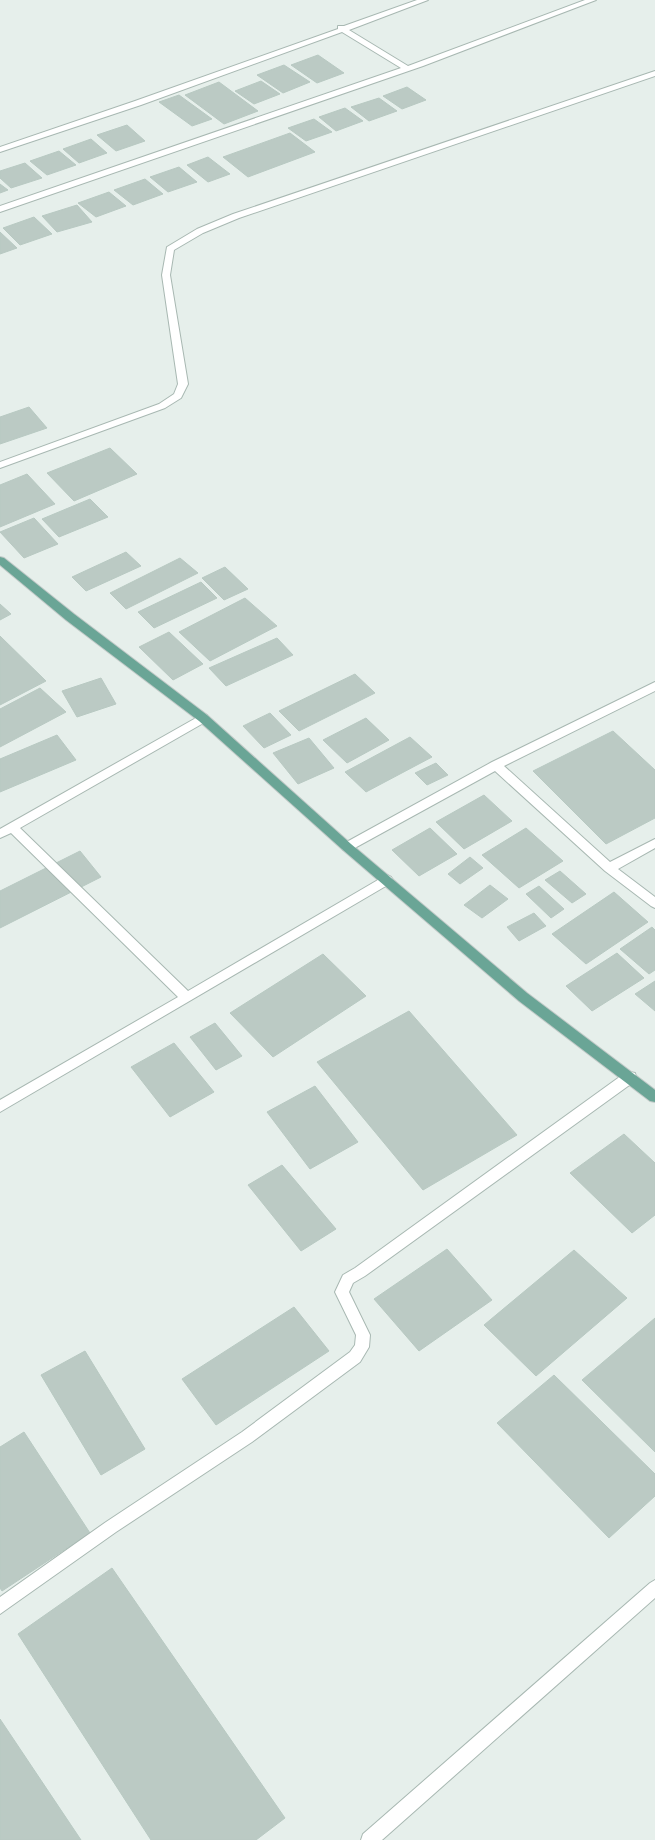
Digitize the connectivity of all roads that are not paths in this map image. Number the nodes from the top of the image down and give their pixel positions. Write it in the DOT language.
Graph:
graph roads {
  1 [pos="592,0"];
  2 [pos="418,1"];
  3 [pos="341,28"];
  4 [pos="406,68"];
  5 [pos="655,73"];
  6 [pos="0,150"];
  7 [pos="0,209"];
  8 [pos="0,466"];
  9 [pos="0,560"];
  10 [pos="655,686"];
  11 [pos="203,718"];
  12 [pos="496,765"];
  13 [pos="12,827"];
  14 [pos="0,834"];
  15 [pos="655,843"];
  16 [pos="347,847"];
  17 [pos="609,868"];
  18 [pos="388,880"];
  19 [pos="655,903"];
  20 [pos="187,998"];
  21 [pos="630,1077"];
  22 [pos="655,1097"];
  23 [pos="0,1107"];
  24 [pos="655,1588"];
  25 [pos="0,1606"];
  26 [pos="369,1840"];
  1 -- 4 [label="street"];
  2 -- 3 [label="street"];
  3 -- 4 [label="street"];
  3 -- 6 [label="street"];
  4 -- 7 [label="street"];
  5 -- 8 [label="street"];
  9 -- 11 [label="main road"];
  10 -- 12 [label="street"];
  11 -- 13 [label="street"];
  11 -- 16 [label="main road"];
  12 -- 16 [label="street"];
  12 -- 17 [label="street"];
  13 -- 14 [label="street"];
  13 -- 20 [label="street"];
  15 -- 17 [label="street"];
  16 -- 18 [label="main road"];
  17 -- 19 [label="street"];
  18 -- 20 [label="street"];
  18 -- 21 [label="main road"];
  20 -- 23 [label="street"];
  21 -- 22 [label="main road"];
  21 -- 25 [label="street"];
  24 -- 26 [label="street"];
}
